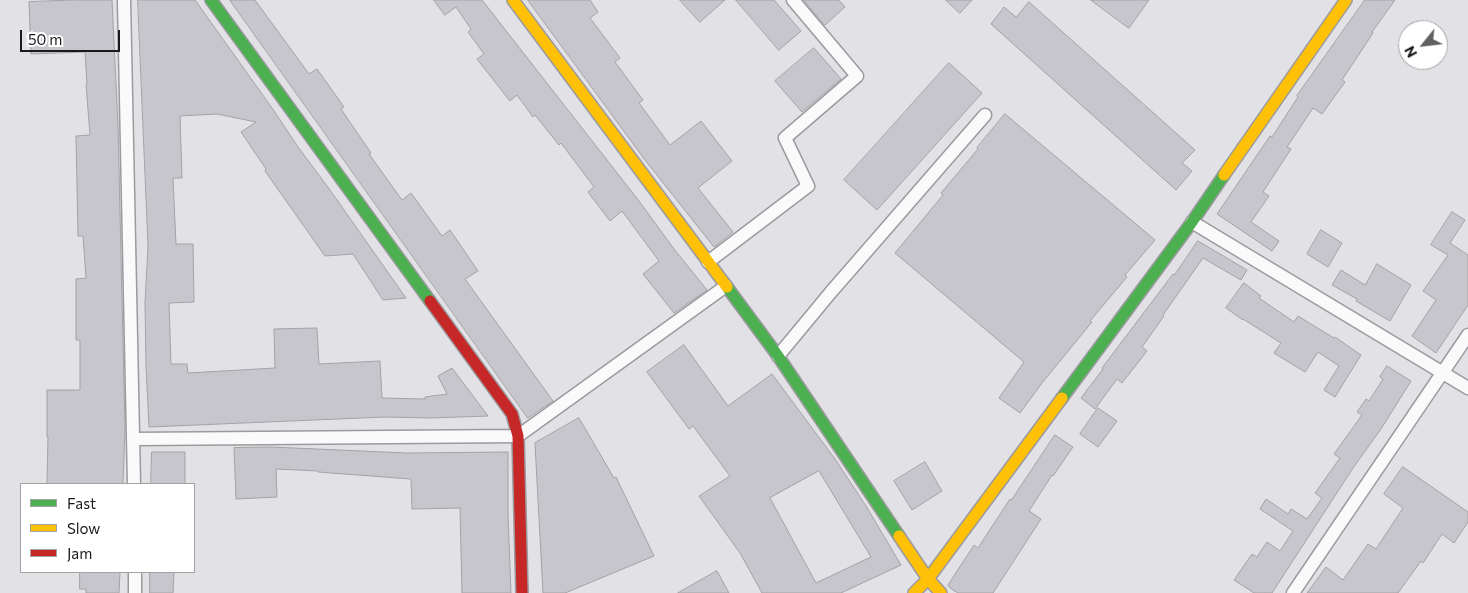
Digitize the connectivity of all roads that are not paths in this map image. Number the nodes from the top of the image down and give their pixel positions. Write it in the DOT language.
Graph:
graph roads {
  1 [pos="124,0"];
  2 [pos="211,0"];
  3 [pos="513,0"];
  4 [pos="793,0"];
  5 [pos="1346,0"];
  6 [pos="985,115"];
  7 [pos="1192,222"];
  8 [pos="708,262"];
  9 [pos="726,286"];
  10 [pos="1468,335"];
  11 [pos="778,356"];
  12 [pos="1442,374"];
  13 [pos="1468,388"];
  14 [pos="518,436"];
  15 [pos="134,439"];
  16 [pos="134,483"];
  17 [pos="134,573"];
  18 [pos="928,579"];
  19 [pos="135,593"];
  20 [pos="522,593"];
  21 [pos="914,593"];
  22 [pos="941,593"];
  23 [pos="1293,593"];
  1 -- 15 [label="street"];
  2 -- 14 [label="street"];
  3 -- 8 [label="street"];
  4 -- 8 [label="street"];
  5 -- 7 [label="street"];
  6 -- 11 [label="street"];
  7 -- 12 [label="street"];
  7 -- 18 [label="street"];
  8 -- 9 [label="street"];
  9 -- 11 [label="street"];
  9 -- 14 [label="street"];
  10 -- 12 [label="street"];
  11 -- 18 [label="street"];
  12 -- 13 [label="street"];
  12 -- 23 [label="street"];
  14 -- 15 [label="street"];
  14 -- 20 [label="street"];
  15 -- 16 [label="street"];
  17 -- 19 [label="street"];
  18 -- 21 [label="street"];
  18 -- 22 [label="street"];
}
